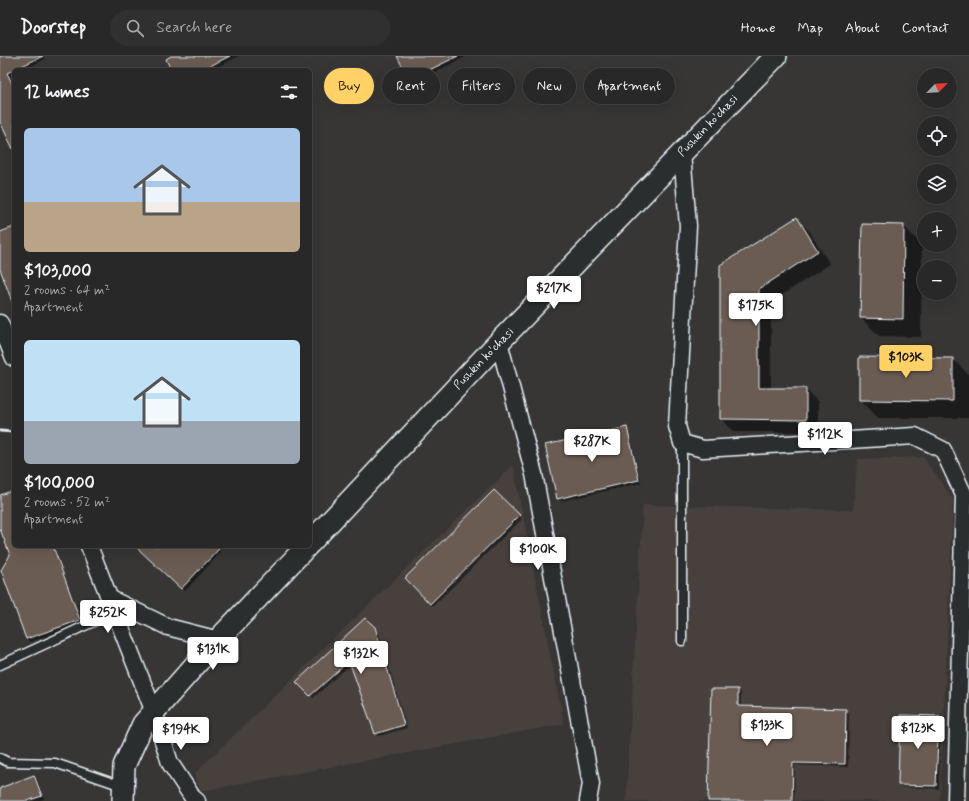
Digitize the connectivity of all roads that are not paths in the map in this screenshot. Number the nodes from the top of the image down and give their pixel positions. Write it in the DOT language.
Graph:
graph roads {
  1 [pos="776,56"];
  2 [pos="682,153"];
  3 [pos="0,323"];
  4 [pos="499,342"];
  5 [pos="12,353"];
  6 [pos="682,443"];
  7 [pos="312,541"];
  8 [pos="90,548"];
  9 [pos="305,548"];
  10 [pos="112,605"];
  11 [pos="219,640"];
  12 [pos="682,641"];
  13 [pos="0,665"];
  14 [pos="154,712"];
  15 [pos="0,758"];
  16 [pos="123,794"];
  17 [pos="197,801"];
  18 [pos="588,801"];
  19 [pos="956,801"];
  1 -- 2 [label="street, Pushkin ko'chasi"];
  2 -- 4 [label="street, Pushkin ko'chasi"];
  2 -- 6 [label="street"];
  3 -- 5 [label="street"];
  4 -- 7 [label="street, Pushkin ko'chasi"];
  4 -- 18 [label="street"];
  6 -- 12 [label="lane"];
  6 -- 19 [label="street"];
  8 -- 10 [label="street"];
  9 -- 11 [label="street"];
  10 -- 11 [label="street"];
  10 -- 13 [label="lane"];
  10 -- 14 [label="street"];
  11 -- 14 [label="street"];
  14 -- 16 [label="street"];
  14 -- 17 [label="street"];
  15 -- 16 [label="lane"];
}
